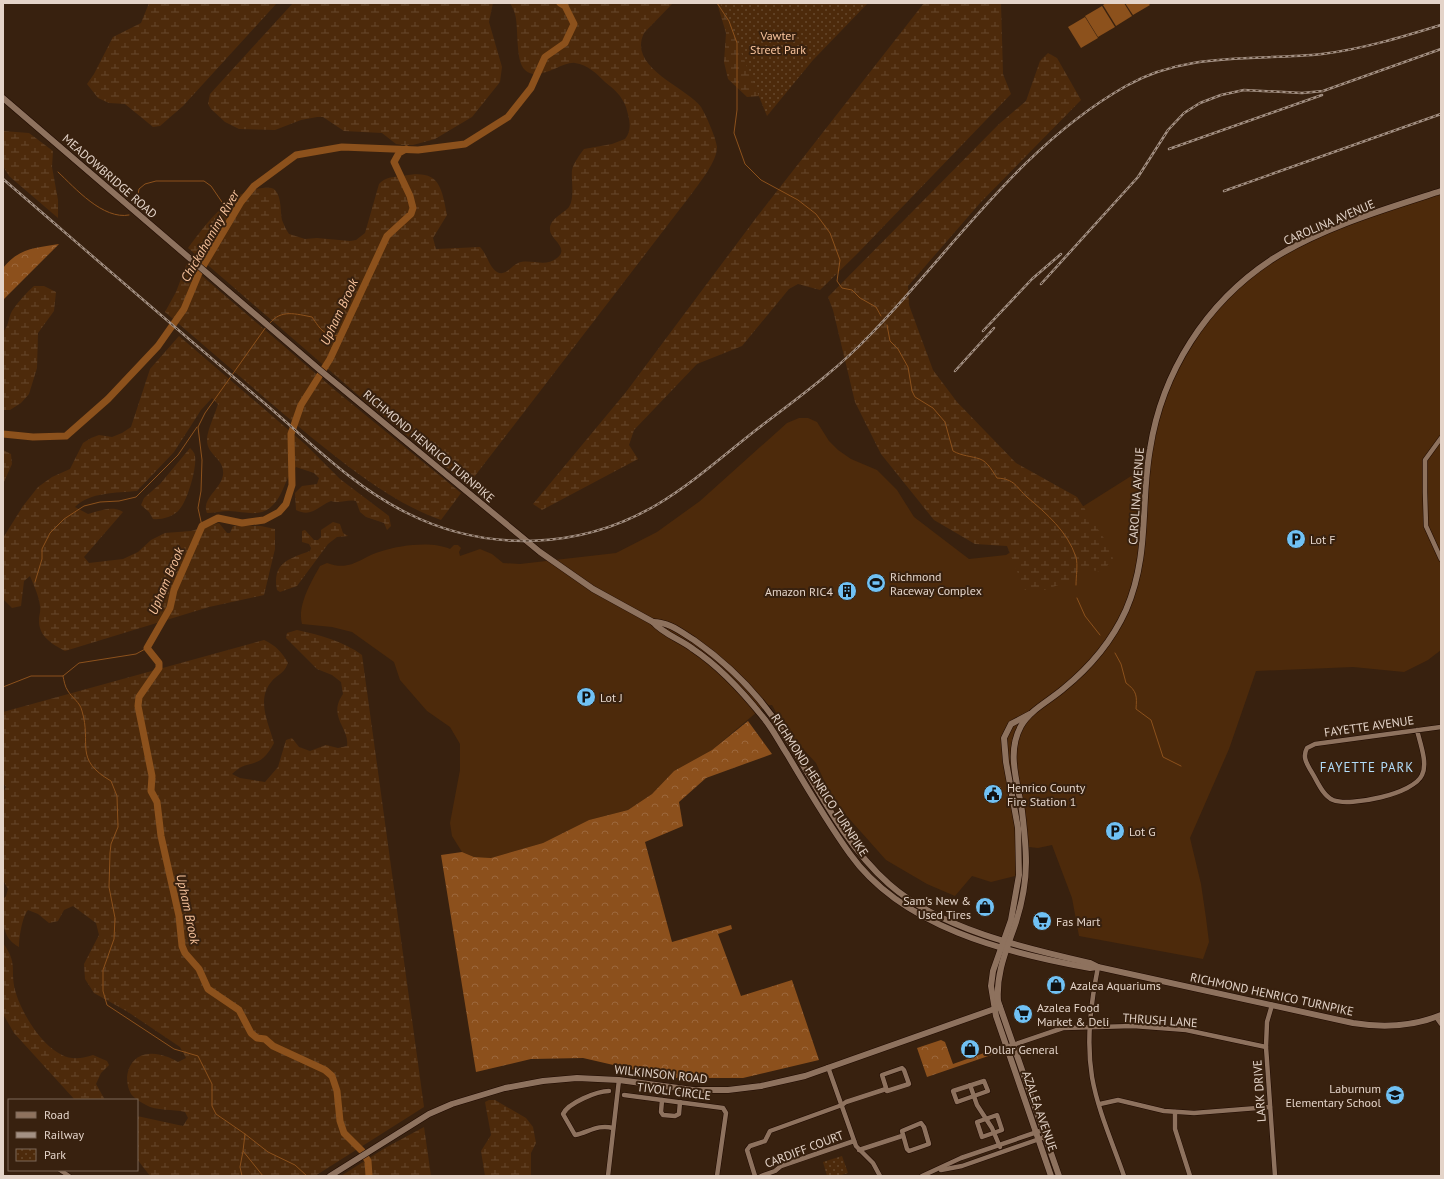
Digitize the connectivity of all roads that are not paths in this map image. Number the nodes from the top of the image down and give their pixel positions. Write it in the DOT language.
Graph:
graph roads {
  1 [pos="4,100"];
  2 [pos="1441,191"];
  3 [pos="202,270"];
  4 [pos="1441,438"];
  5 [pos="1441,559"];
  6 [pos="1108,641"];
  7 [pos="1030,714"];
  8 [pos="1441,727"];
  9 [pos="1417,730"];
  10 [pos="1005,945"];
  11 [pos="1098,968"];
  12 [pos="1272,1005"];
  13 [pos="997,1008"];
  14 [pos="1438,1016"];
  15 [pos="1441,1024"];
  16 [pos="1090,1026"];
  17 [pos="1010,1046"];
  18 [pos="1266,1046"];
  19 [pos="828,1067"];
  20 [pos="619,1080"];
  21 [pos="970,1085"];
  22 [pos="886,1089"];
  23 [pos="609,1091"];
  24 [pos="624,1095"];
  25 [pos="974,1096"];
  26 [pos="662,1100"];
  27 [pos="680,1102"];
  28 [pos="1100,1104"];
  29 [pos="842,1106"];
  30 [pos="1270,1108"];
  31 [pos="1175,1112"];
  32 [pos="986,1118"];
  33 [pos="613,1128"];
  34 [pos="1036,1132"];
  35 [pos="995,1133"];
  36 [pos="1044,1133"];
  37 [pos="902,1136"];
  38 [pos="1039,1139"];
  39 [pos="854,1141"];
  40 [pos="999,1145"];
  41 [pos="859,1150"];
  42 [pos="1001,1152"];
  43 [pos="937,1170"];
  44 [pos="330,1176"];
  45 [pos="608,1176"];
  46 [pos="717,1176"];
  47 [pos="755,1176"];
  48 [pos="761,1176"];
  49 [pos="880,1176"];
  50 [pos="922,1176"];
  51 [pos="1052,1176"];
  52 [pos="1059,1176"];
  53 [pos="1124,1176"];
  54 [pos="1190,1176"];
  55 [pos="1275,1176"];
  1 -- 3 [label="main road, MEADOWBRIDGE ROAD"];
  2 -- 6 [label="main road, CAROLINA AVENUE"];
  3 -- 10 [label="main road, RICHMOND HENRICO TURNPIKE"];
  4 -- 5 [label="street"];
  6 -- 7 [label="main road, AZALEA AVENUE"];
  7 -- 10 [label="main road, AZALEA AVENUE"];
  7 -- 10 [label="main road, AZALEA AVENUE"];
  8 -- 9 [label="street, FAYETTE AVENUE"];
  9 -- 9 [label="street, FAYETTE AVENUE"];
  10 -- 11 [label="main road, RICHMOND HENRICO TURNPIKE"];
  10 -- 13 [label="main road, AZALEA AVENUE"];
  11 -- 12 [label="main road, RICHMOND HENRICO TURNPIKE"];
  11 -- 16 [label="street"];
  12 -- 14 [label="main road, RICHMOND HENRICO TURNPIKE"];
  12 -- 18 [label="street, LARK DRIVE"];
  13 -- 17 [label="main road, AZALEA AVENUE"];
  13 -- 19 [label="main road, WILKINSON ROAD"];
  14 -- 15 [label="street"];
  16 -- 17 [label="street, THRUSH LANE"];
  16 -- 18 [label="street, THRUSH LANE"];
  16 -- 28 [label="street"];
  17 -- 34 [label="main road, AZALEA AVENUE"];
  17 -- 36 [label="main road, AZALEA AVENUE"];
  18 -- 30 [label="street, LARK DRIVE"];
  19 -- 20 [label="main road, WILKINSON ROAD"];
  19 -- 29 [label="street"];
  20 -- 33 [label="street"];
  20 -- 44 [label="main road, WILKINSON ROAD"];
  21 -- 25 [label="street"];
  21 -- 25 [label="street"];
  21 -- 25 [label="street"];
  22 -- 22 [label="street"];
  22 -- 29 [label="street"];
  23 -- 33 [label="street"];
  24 -- 26 [label="street, TIVOLI CIRCLE"];
  25 -- 32 [label="street"];
  26 -- 27 [label="street, TIVOLI CIRCLE"];
  26 -- 27 [label="street"];
  27 -- 46 [label="street, TIVOLI CIRCLE"];
  28 -- 31 [label="street"];
  28 -- 53 [label="street"];
  29 -- 39 [label="street"];
  29 -- 47 [label="street, CARDIFF COURT"];
  30 -- 31 [label="street"];
  30 -- 55 [label="street, LARK DRIVE"];
  31 -- 54 [label="street"];
  32 -- 35 [label="street"];
  32 -- 35 [label="street"];
  32 -- 35 [label="street"];
  33 -- 45 [label="street"];
  34 -- 36 [label="street"];
  34 -- 38 [label="main road, AZALEA AVENUE"];
  34 -- 40 [label="street"];
  35 -- 40 [label="street"];
  36 -- 38 [label="street"];
  36 -- 52 [label="main road, AZALEA AVENUE"];
  37 -- 37 [label="street"];
  37 -- 41 [label="street"];
  38 -- 42 [label="street"];
  38 -- 51 [label="main road, AZALEA AVENUE"];
  39 -- 41 [label="street"];
  39 -- 48 [label="street, CARDIFF COURT"];
  40 -- 42 [label="street"];
  40 -- 43 [label="street"];
  41 -- 49 [label="street"];
  42 -- 43 [label="street"];
  43 -- 50 [label="street"];
}
